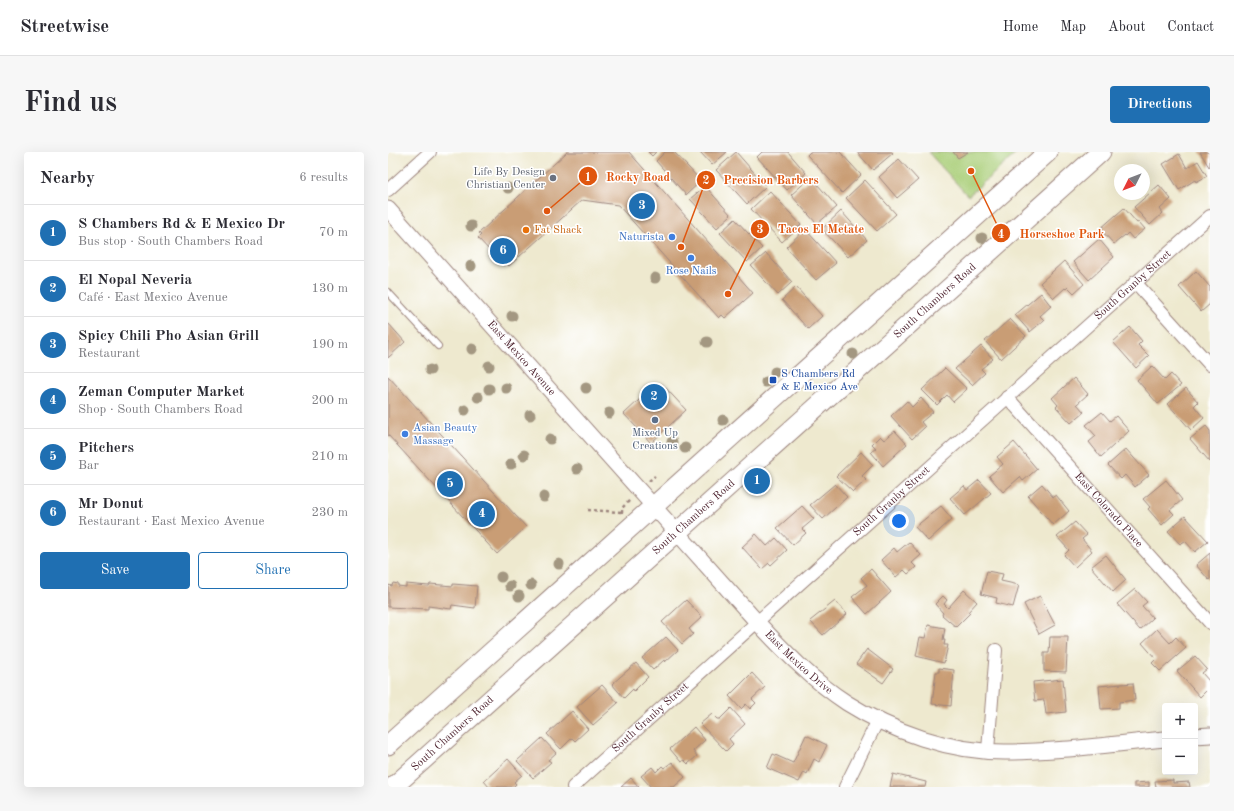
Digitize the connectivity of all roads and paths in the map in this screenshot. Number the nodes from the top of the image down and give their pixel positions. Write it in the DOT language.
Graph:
graph roads {
  1 [pos="430,152"];
  2 [pos="1048,152"];
  3 [pos="1101,152"];
  4 [pos="388,190"];
  5 [pos="388,209"];
  6 [pos="1210,216"];
  7 [pos="1136,282"];
  8 [pos="388,292"];
  9 [pos="438,346"];
  10 [pos="1210,365"];
  11 [pos="1007,397"];
  12 [pos="654,506"];
  13 [pos="588,510"];
  14 [pos="622,512"];
  15 [pos="678,532"];
  16 [pos="757,622"];
  17 [pos="1210,623"];
  18 [pos="996,650"];
  19 [pos="878,720"];
  20 [pos="1210,735"];
  21 [pos="1198,736"];
  22 [pos="1162,739"];
  23 [pos="388,744"];
  24 [pos="988,750"];
  25 [pos="393,787"];
  26 [pos="573,787"];
  27 [pos="845,787"];
  1 -- 4 [label="street"];
  2 -- 12 [label="main road"];
  3 -- 15 [label="main road, South Chambers Road"];
  5 -- 12 [label="street, East Mexico Avenue"];
  6 -- 7 [label="street, South Granby Street"];
  7 -- 10 [label="street"];
  7 -- 11 [label="street, South Granby Street"];
  8 -- 9 [label="lane"];
  11 -- 16 [label="street, South Granby Street"];
  11 -- 17 [label="street, East Colorado Place"];
  12 -- 15 [label="street, East Mexico Drive"];
  12 -- 23 [label="main road"];
  13 -- 14 [label="path"];
  15 -- 16 [label="street, East Mexico Drive"];
  15 -- 25 [label="main road, South Chambers Road"];
  16 -- 19 [label="street, East Mexico Drive"];
  16 -- 26 [label="street, South Granby Street"];
  18 -- 24 [label="street"];
  19 -- 24 [label="street, East Mexico Drive"];
  19 -- 27 [label="street"];
  20 -- 21 [label="street"];
  22 -- 24 [label="street, East Mexico Drive"];
}
